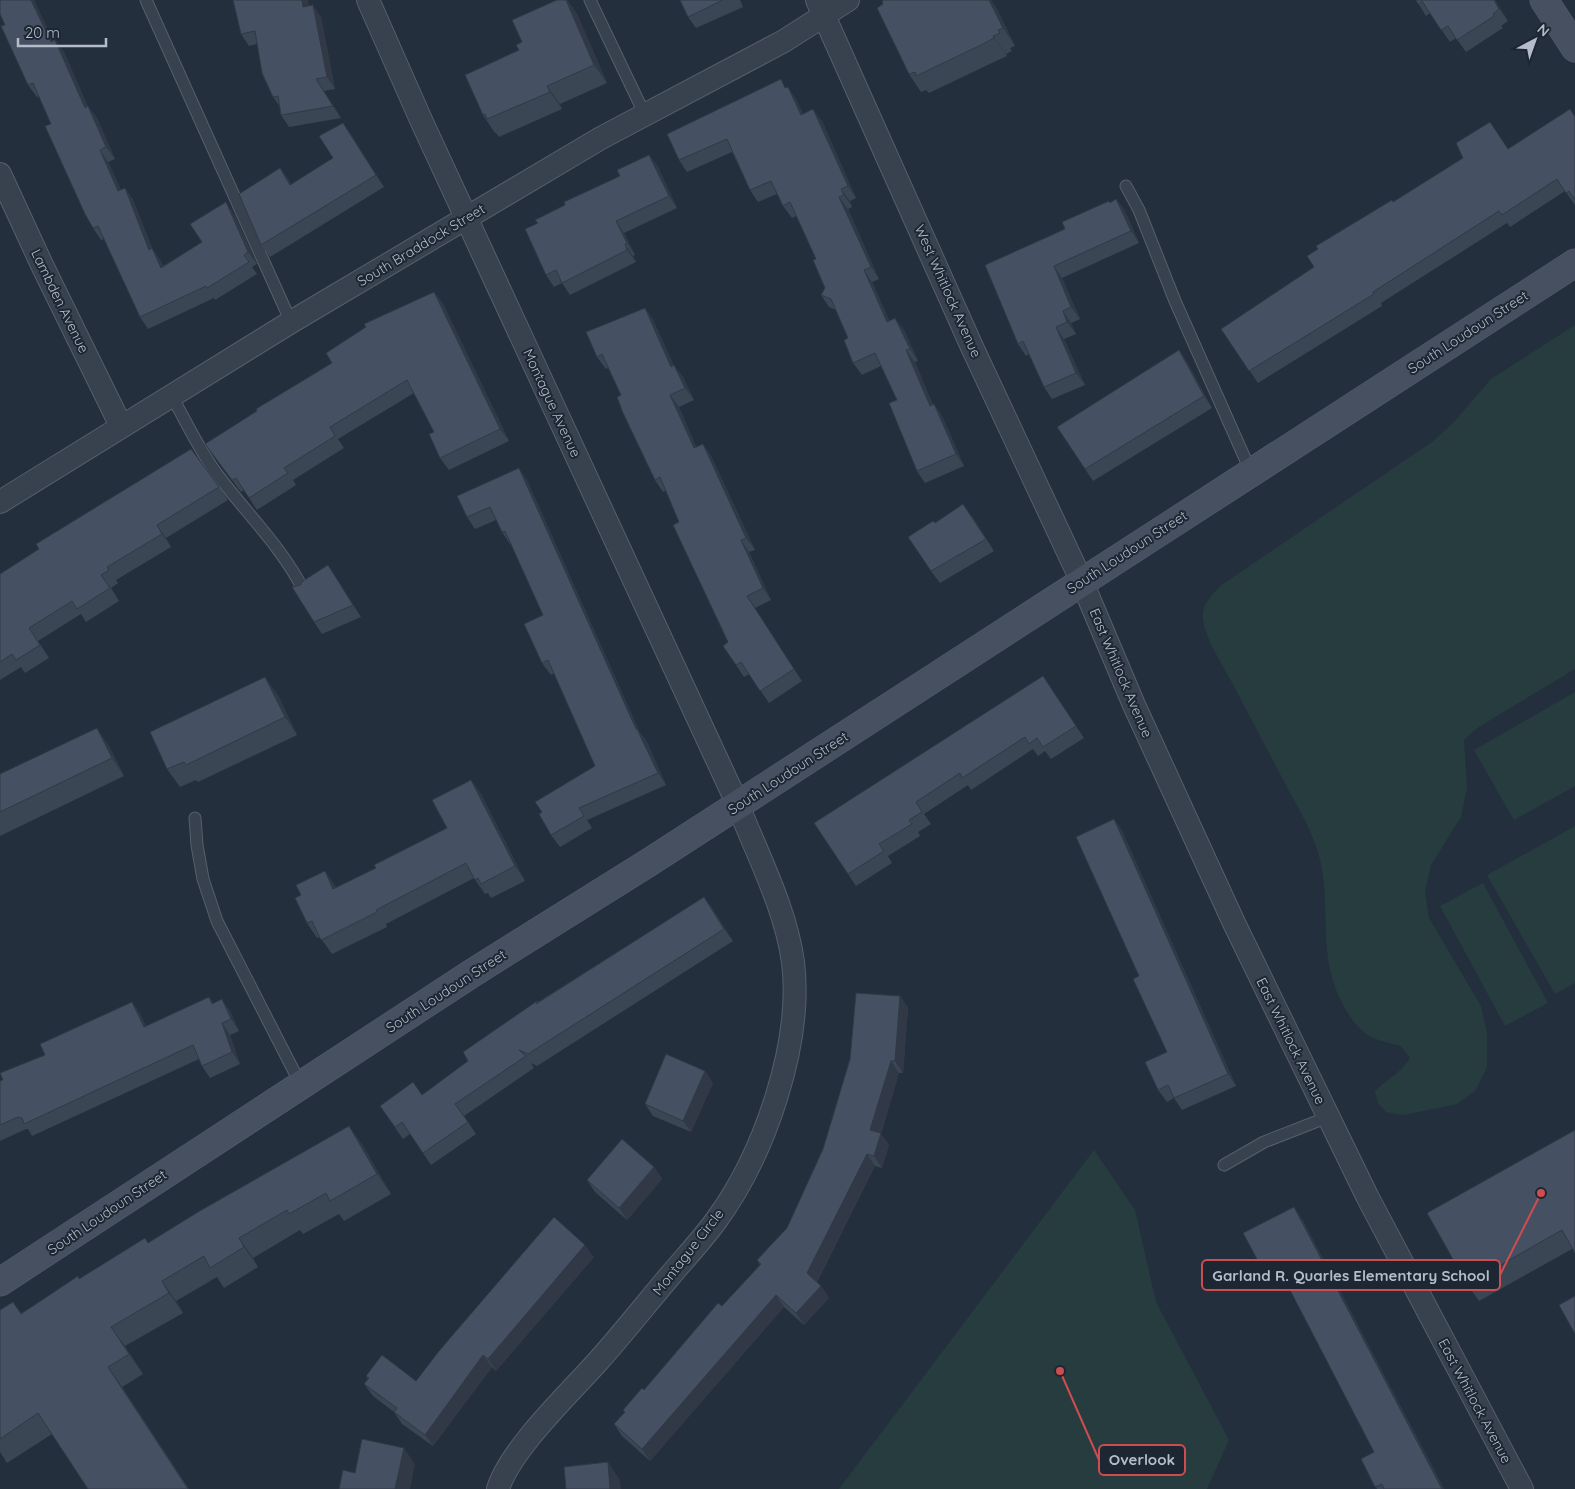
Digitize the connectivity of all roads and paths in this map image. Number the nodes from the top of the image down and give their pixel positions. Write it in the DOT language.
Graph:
graph roads {
  1 [pos="146,0"];
  2 [pos="368,0"];
  3 [pos="590,0"];
  4 [pos="848,0"];
  5 [pos="1544,0"];
  6 [pos="821,8"];
  7 [pos="1575,48"];
  8 [pos="645,115"];
  9 [pos="0,174"];
  10 [pos="1126,186"];
  11 [pos="466,218"];
  12 [pos="1575,263"];
  13 [pos="291,322"];
  14 [pos="171,395"];
  15 [pos="121,426"];
  16 [pos="1251,472"];
  17 [pos="0,502"];
  18 [pos="1082,582"];
  19 [pos="304,591"];
  20 [pos="738,805"];
  21 [pos="195,818"];
  22 [pos="301,1085"];
  23 [pos="1328,1117"];
  24 [pos="1224,1165"];
  25 [pos="0,1282"];
  26 [pos="498,1489"];
  27 [pos="1522,1489"];
  1 -- 13 [label="lane"];
  2 -- 11 [label="street, Montague Avenue"];
  3 -- 8 [label="lane"];
  4 -- 6 [label="street, South Braddock Street"];
  5 -- 7 [label="street"];
  6 -- 8 [label="street, South Braddock Street"];
  6 -- 18 [label="street, West Whitlock Avenue"];
  8 -- 11 [label="street, South Braddock Street"];
  9 -- 15 [label="street, Lambden Avenue"];
  10 -- 16 [label="lane"];
  11 -- 13 [label="street, South Braddock Street"];
  11 -- 20 [label="street, Montague Avenue"];
  12 -- 16 [label="street, South Loudoun Street"];
  13 -- 14 [label="street, South Braddock Street"];
  14 -- 15 [label="street, South Braddock Street"];
  14 -- 19 [label="lane"];
  15 -- 17 [label="street, South Braddock Street"];
  16 -- 18 [label="street, South Loudoun Street"];
  18 -- 20 [label="street, South Loudoun Street"];
  18 -- 23 [label="street, East Whitlock Avenue"];
  20 -- 22 [label="street, South Loudoun Street"];
  20 -- 26 [label="street, Montague Circle"];
  21 -- 22 [label="lane"];
  22 -- 25 [label="street, South Loudoun Street"];
  23 -- 24 [label="lane"];
  23 -- 27 [label="street, East Whitlock Avenue"];
}
